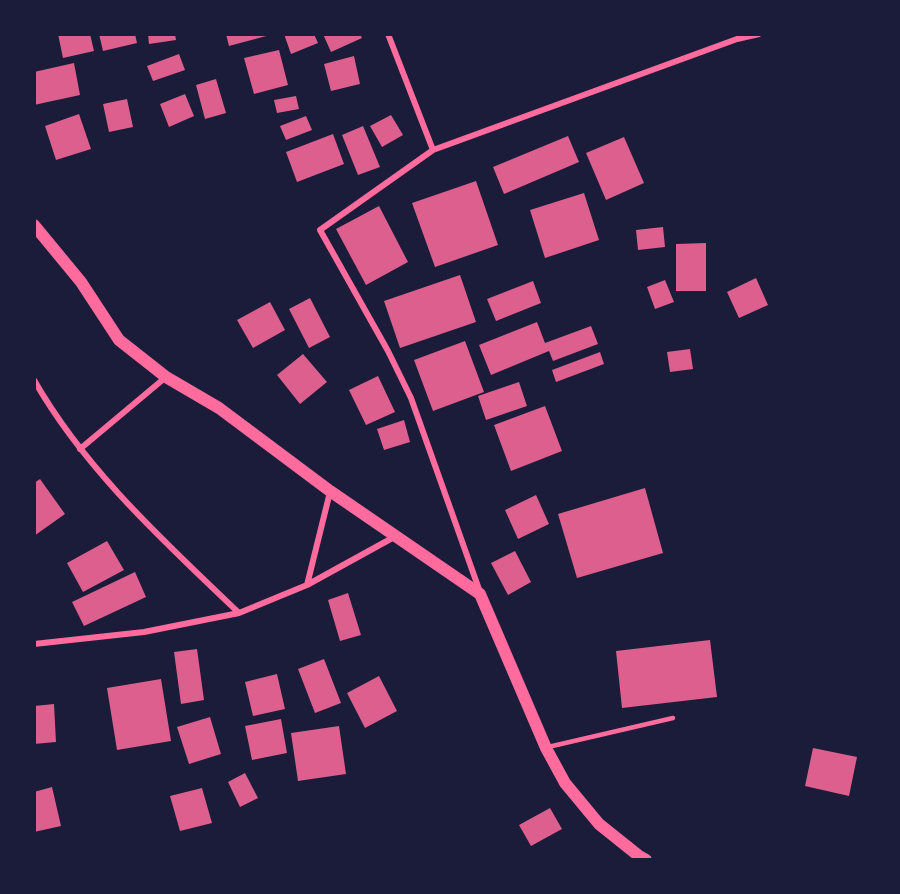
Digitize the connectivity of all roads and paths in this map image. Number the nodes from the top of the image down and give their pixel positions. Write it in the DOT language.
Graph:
graph roads {
  1 [pos="388,34"];
  2 [pos="759,34"];
  3 [pos="433,150"];
  4 [pos="34,225"];
  5 [pos="166,377"];
  6 [pos="34,380"];
  7 [pos="80,448"];
  8 [pos="330,491"];
  9 [pos="397,536"];
  10 [pos="307,585"];
  11 [pos="480,594"];
  12 [pos="238,613"];
  13 [pos="34,644"];
  14 [pos="673,718"];
  15 [pos="546,748"];
  16 [pos="641,858"];
  1 -- 3 [label="street"];
  2 -- 3 [label="street"];
  3 -- 11 [label="street"];
  4 -- 5 [label="main road"];
  5 -- 7 [label="street"];
  5 -- 8 [label="main road"];
  6 -- 7 [label="street"];
  7 -- 12 [label="street"];
  8 -- 9 [label="main road"];
  8 -- 10 [label="street"];
  9 -- 10 [label="street"];
  9 -- 11 [label="main road"];
  10 -- 12 [label="street"];
  11 -- 15 [label="main road"];
  12 -- 13 [label="street"];
  14 -- 15 [label="lane"];
  15 -- 16 [label="main road"];
}
